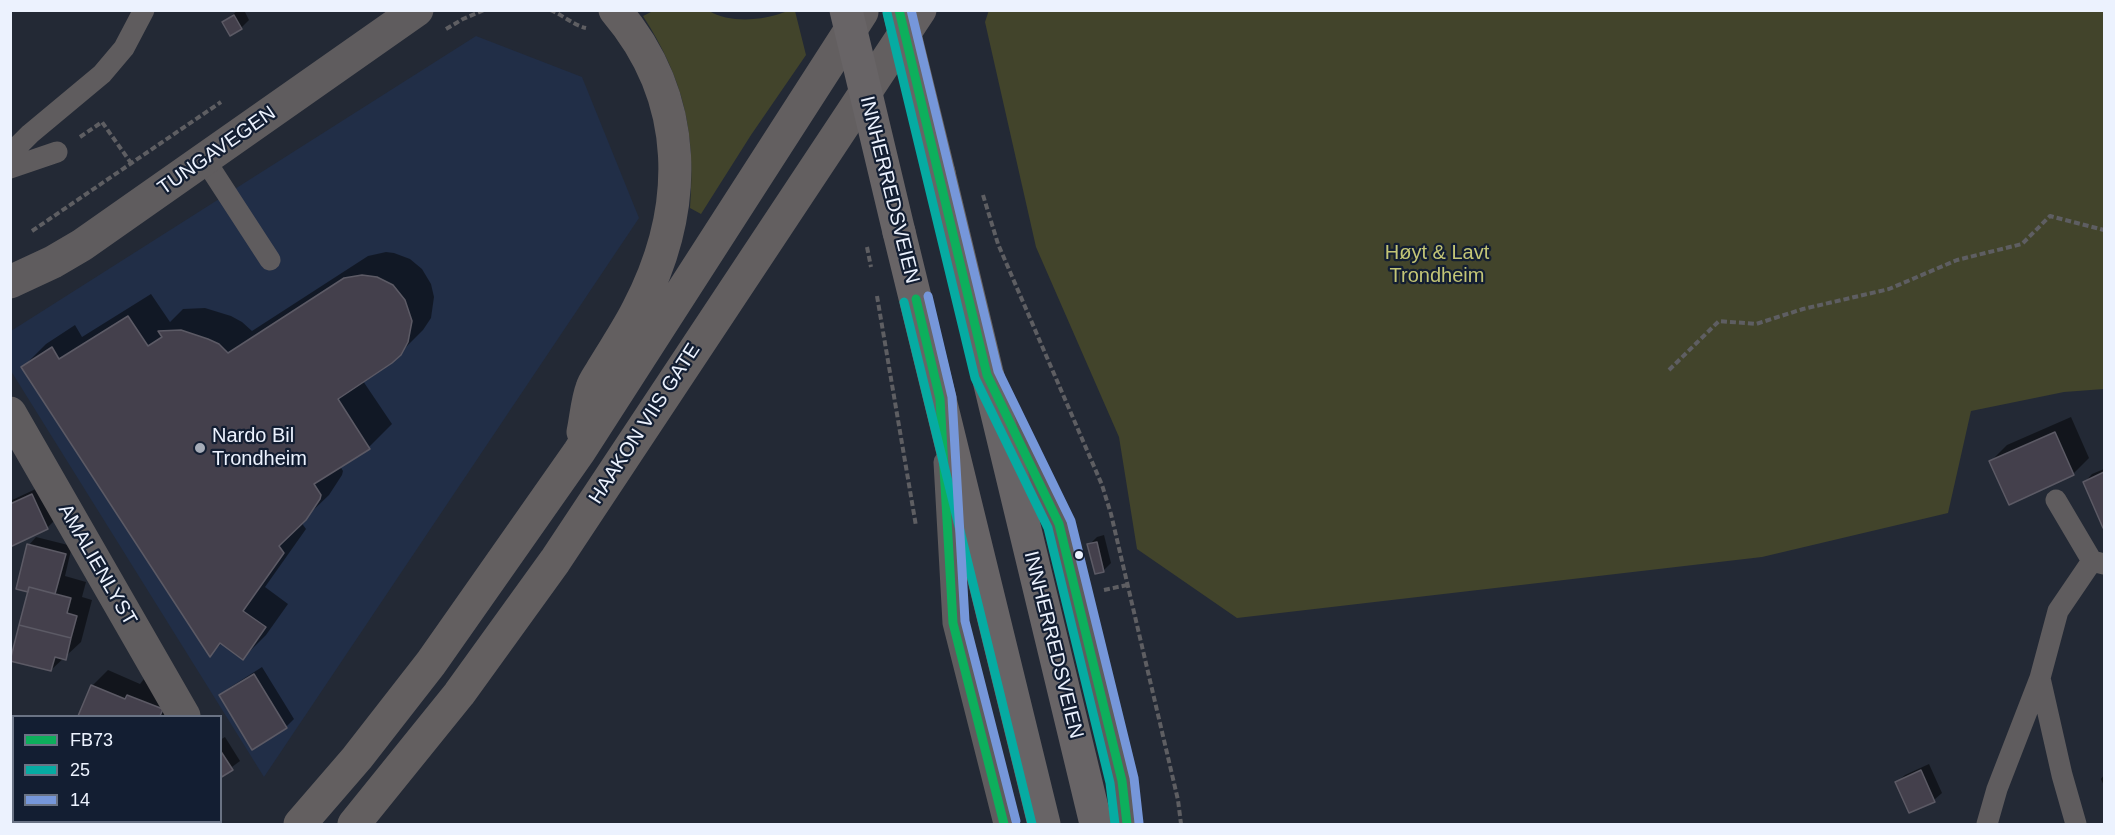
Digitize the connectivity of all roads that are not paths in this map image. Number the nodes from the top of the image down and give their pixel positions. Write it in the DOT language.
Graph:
graph roads {
  1 [pos="144,10"];
  2 [pos="417,10"];
  3 [pos="846,10"];
  4 [pos="863,10"];
  5 [pos="899,10"];
  6 [pos="920,10"];
  7 [pos="604,20"];
  8 [pos="57,152"];
  9 [pos="10,154"];
  10 [pos="205,160"];
  11 [pos="10,168"];
  12 [pos="270,260"];
  13 [pos="10,282"];
  14 [pos="987,375"];
  15 [pos="940,399"];
  16 [pos="10,413"];
  17 [pos="579,452"];
  18 [pos="2056,500"];
  19 [pos="2098,562"];
  20 [pos="2040,678"];
  21 [pos="183,715"];
  22 [pos="300,825"];
  23 [pos="354,825"];
  24 [pos="1004,825"];
  25 [pos="1044,825"];
  26 [pos="1096,825"];
  27 [pos="1127,825"];
  28 [pos="1987,825"];
  29 [pos="2076,825"];
  1 -- 9 [label="lane"];
  2 -- 10 [label="street, TUNGAVEGEN"];
  3 -- 15 [label="highway, INNHERREDSVEIEN, bridge"];
  4 -- 17 [label="main road, HAAKON VIIS GATE"];
  5 -- 14 [label="highway, INNHERREDSVEIEN, bridge"];
  6 -- 23 [label="main road, HAAKON VIIS GATE"];
  7 -- 17 [label="main road"];
  8 -- 11 [label="lane"];
  10 -- 12 [label="lane"];
  10 -- 13 [label="street, TUNGAVEGEN"];
  14 -- 26 [label="highway, INNHERREDSVEIEN"];
  14 -- 27 [label="lane"];
  15 -- 24 [label="lane"];
  15 -- 25 [label="highway, INNHERREDSVEIEN"];
  16 -- 21 [label="street, AMALIENLYST"];
  17 -- 22 [label="main road, HAAKON VIIS GATE"];
  18 -- 19 [label="lane"];
  19 -- 20 [label="lane"];
  20 -- 28 [label="lane"];
  20 -- 29 [label="lane"];
}
